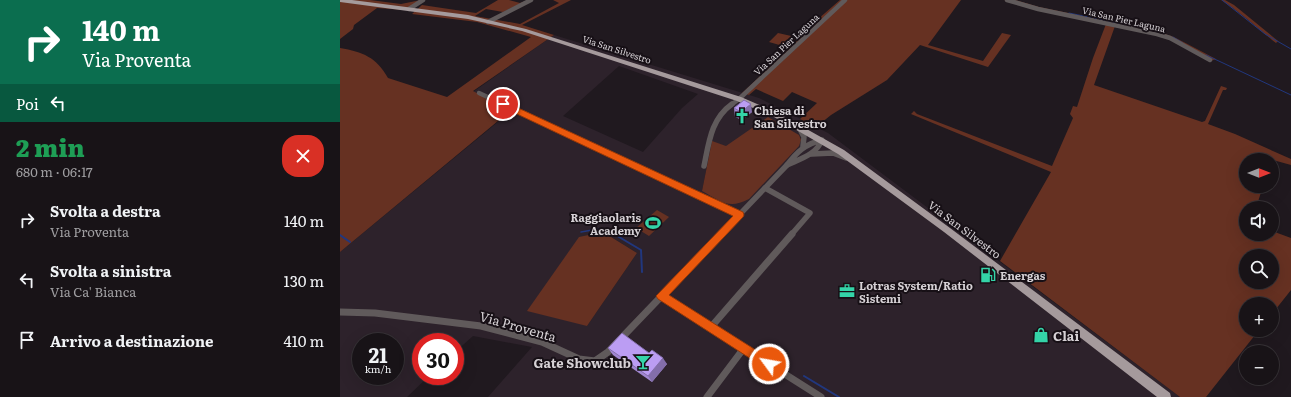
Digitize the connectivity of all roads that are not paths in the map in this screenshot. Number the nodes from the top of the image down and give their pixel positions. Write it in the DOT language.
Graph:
graph roads {
  1 [pos="340,0"];
  2 [pos="423,0"];
  3 [pos="531,0"];
  4 [pos="845,0"];
  5 [pos="1007,0"];
  6 [pos="409,8"];
  7 [pos="488,22"];
  8 [pos="1210,60"];
  9 [pos="479,93"];
  10 [pos="739,99"];
  11 [pos="798,126"];
  12 [pos="822,140"];
  13 [pos="803,146"];
  14 [pos="810,154"];
  15 [pos="853,161"];
  16 [pos="787,165"];
  17 [pos="704,166"];
  18 [pos="765,188"];
  19 [pos="739,215"];
  20 [pos="662,296"];
  21 [pos="340,312"];
  22 [pos="711,327"];
  23 [pos="744,348"];
  24 [pos="707,397"];
  25 [pos="820,397"];
  26 [pos="1166,397"];
  1 -- 6 [label="main road, Via San Silvestro"];
  2 -- 6 [label="street"];
  3 -- 7 [label="street"];
  4 -- 10 [label="street, Via San Pier Laguna"];
  5 -- 8 [label="street, Via San Pier Laguna"];
  6 -- 7 [label="main road, Via San Silvestro"];
  7 -- 10 [label="main road, Via San Silvestro"];
  9 -- 19 [label="street"];
  10 -- 11 [label="main road, Via San Silvestro"];
  10 -- 17 [label="street"];
  11 -- 12 [label="main road, Via San Silvestro"];
  11 -- 13 [label="street"];
  12 -- 13 [label="street"];
  12 -- 14 [label="street, Via Proventa"];
  12 -- 15 [label="main road, Via San Silvestro"];
  13 -- 16 [label="street, Via Proventa"];
  14 -- 15 [label="street, Via Proventa"];
  14 -- 16 [label="street, Via Proventa"];
  15 -- 26 [label="main road, Via San Silvestro"];
  16 -- 18 [label="street, Via Proventa"];
  18 -- 19 [label="street, Via Proventa"];
  18 -- 22 [label="street"];
  19 -- 20 [label="street, Via Proventa"];
  20 -- 21 [label="street, Via Proventa"];
  20 -- 22 [label="street"];
  22 -- 23 [label="street"];
  23 -- 24 [label="street"];
  23 -- 25 [label="street"];
}
